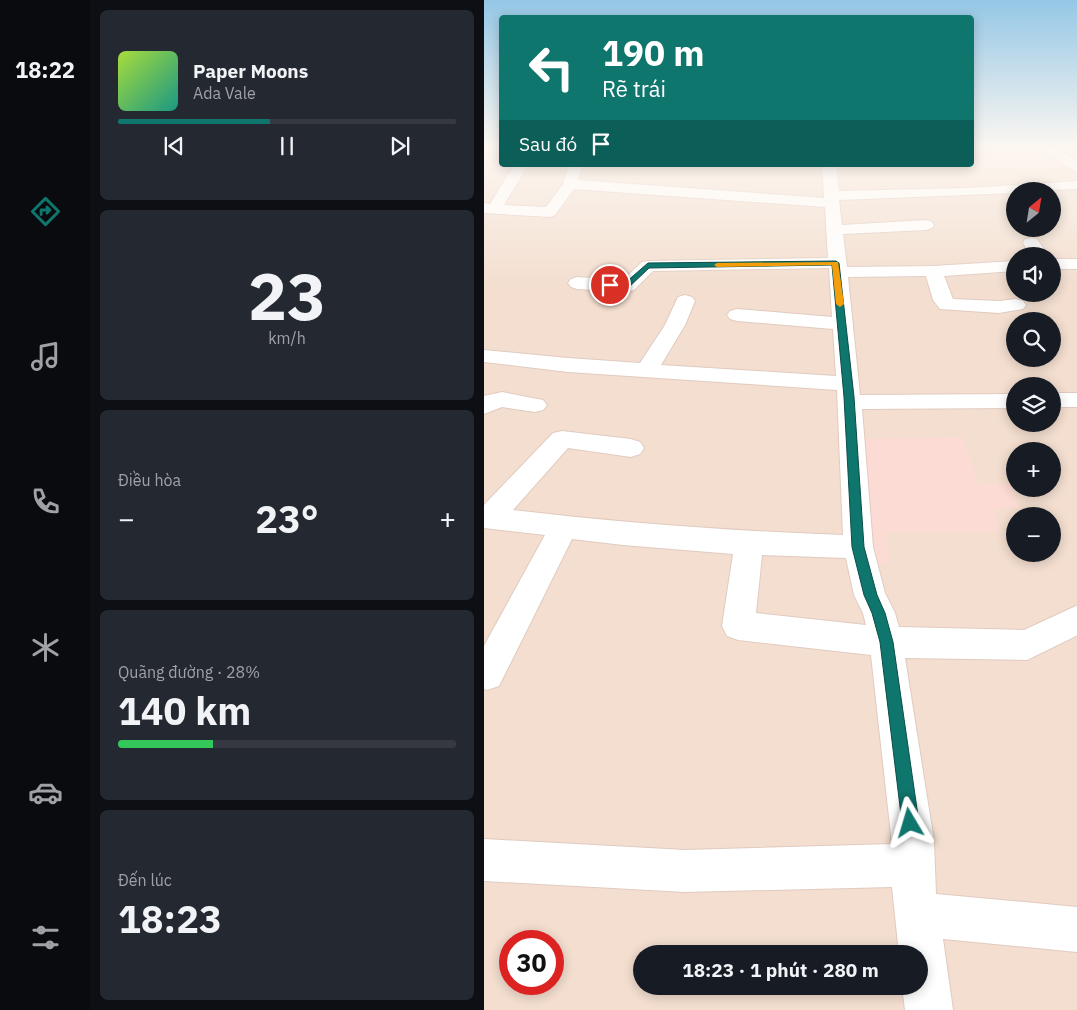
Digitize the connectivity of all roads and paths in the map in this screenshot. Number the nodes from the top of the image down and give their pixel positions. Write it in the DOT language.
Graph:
graph roads {
  1 [pos="499,194"];
  2 [pos="563,194"];
  3 [pos="697,194"];
  4 [pos="742,194"];
  5 [pos="828,194"];
  6 [pos="489,208"];
  7 [pos="926,225"];
  8 [pos="834,230"];
  9 [pos="1031,242"];
  10 [pos="1035,247"];
  11 [pos="1061,264"];
  12 [pos="1077,264"];
  13 [pos="836,267"];
  14 [pos="1006,267"];
  15 [pos="933,271"];
  16 [pos="577,283"];
  17 [pos="685,301"];
  18 [pos="1016,305"];
  19 [pos="737,315"];
  20 [pos="842,324"];
  21 [pos="484,356"];
  22 [pos="647,370"];
  23 [pos="848,393"];
  24 [pos="1061,400"];
  25 [pos="1077,400"];
  26 [pos="1006,401"];
  27 [pos="535,405"];
  28 [pos="484,406"];
  29 [pos="631,448"];
  30 [pos="487,517"];
  31 [pos="564,526"];
  32 [pos="749,543"];
  33 [pos="858,547"];
  34 [pos="1077,620"];
  35 [pos="886,642"];
  36 [pos="487,674"];
  37 [pos="484,860"];
  38 [pos="914,865"];
  39 [pos="918,914"];
  40 [pos="1077,930"];
  41 [pos="929,1010"];
  1 -- 6 [label="street"];
  2 -- 6 [label="street"];
  3 -- 4 [label="street"];
  5 -- 8 [label="street"];
  7 -- 8 [label="street"];
  8 -- 13 [label="street"];
  9 -- 10 [label="street"];
  11 -- 12 [label="street"];
  13 -- 15 [label="street"];
  13 -- 16 [label="street"];
  13 -- 20 [label="street"];
  14 -- 15 [label="street"];
  15 -- 18 [label="street"];
  17 -- 22 [label="street"];
  19 -- 20 [label="street"];
  20 -- 23 [label="street"];
  21 -- 22 [label="street"];
  22 -- 23 [label="street"];
  23 -- 26 [label="street"];
  23 -- 33 [label="street"];
  24 -- 25 [label="street"];
  27 -- 28 [label="street"];
  29 -- 30 [label="street"];
  30 -- 31 [label="street"];
  31 -- 32 [label="street"];
  31 -- 36 [label="street"];
  32 -- 33 [label="street"];
  32 -- 35 [label="street"];
  33 -- 35 [label="street"];
  34 -- 35 [label="street"];
  35 -- 38 [label="street"];
  37 -- 38 [label="street"];
  38 -- 39 [label="street"];
  39 -- 40 [label="street"];
  39 -- 41 [label="street"];
}
